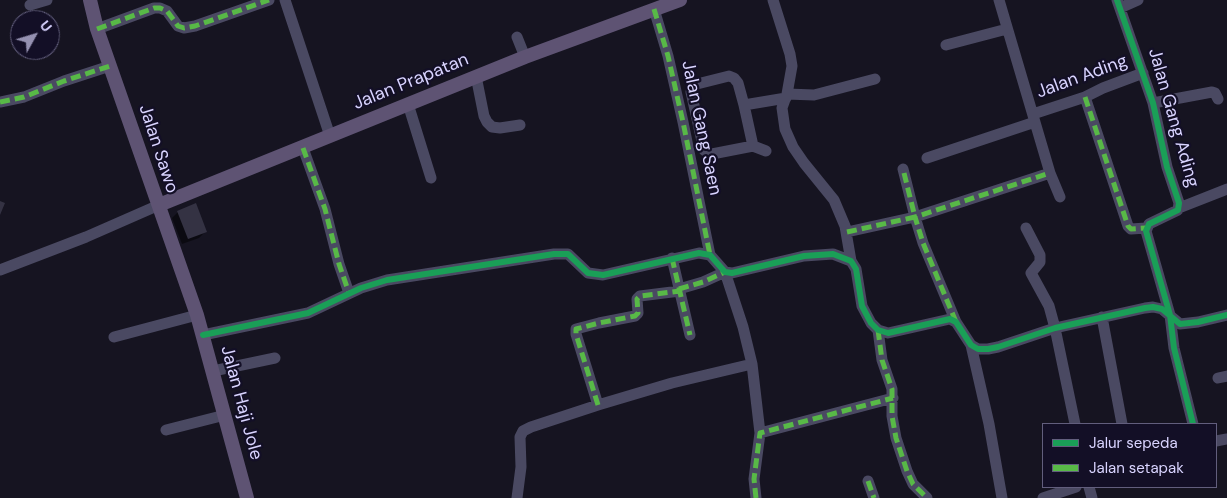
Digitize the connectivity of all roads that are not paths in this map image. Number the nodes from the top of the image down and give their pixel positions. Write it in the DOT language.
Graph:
graph roads {
  1 [pos="47,0"];
  2 [pos="90,0"];
  3 [pos="269,0"];
  4 [pos="285,0"];
  5 [pos="680,0"];
  6 [pos="773,0"];
  7 [pos="999,0"];
  8 [pos="1138,0"];
  9 [pos="1119,4"];
  10 [pos="30,5"];
  11 [pos="654,9"];
  12 [pos="97,29"];
  13 [pos="1008,29"];
  14 [pos="518,37"];
  15 [pos="946,45"];
  16 [pos="525,56"];
  17 [pos="110,66"];
  18 [pos="1143,73"];
  19 [pos="476,76"];
  20 [pos="875,79"];
  21 [pos="786,96"];
  22 [pos="1085,97"];
  23 [pos="1218,99"];
  24 [pos="0,102"];
  25 [pos="1153,103"];
  26 [pos="408,104"];
  27 [pos="744,105"];
  28 [pos="1034,118"];
  29 [pos="520,125"];
  30 [pos="330,136"];
  31 [pos="752,146"];
  32 [pos="302,148"];
  33 [pos="766,151"];
  34 [pos="927,158"];
  35 [pos="903,169"];
  36 [pos="1050,173"];
  37 [pos="431,178"];
  38 [pos="1227,189"];
  39 [pos="1060,197"];
  40 [pos="159,205"];
  41 [pos="1180,208"];
  42 [pos="915,217"];
  43 [pos="1026,228"];
  44 [pos="1146,228"];
  45 [pos="847,232"];
  46 [pos="710,255"];
  47 [pos="672,258"];
  48 [pos="851,261"];
  49 [pos="0,270"];
  50 [pos="725,272"];
  51 [pos="679,290"];
  52 [pos="348,293"];
  53 [pos="197,315"];
  54 [pos="1170,315"];
  55 [pos="1227,315"];
  56 [pos="1102,318"];
  57 [pos="956,322"];
  58 [pos="1055,328"];
  59 [pos="878,330"];
  60 [pos="203,335"];
  61 [pos="690,335"];
  62 [pos="114,337"];
  63 [pos="971,346"];
  64 [pos="275,358"];
  65 [pos="752,364"];
  66 [pos="213,371"];
  67 [pos="893,398"];
  68 [pos="598,405"];
  69 [pos="225,415"];
  70 [pos="1075,423"];
  71 [pos="1122,423"];
  72 [pos="1193,423"];
  73 [pos="166,430"];
  74 [pos="760,433"];
  75 [pos="868,481"];
  76 [pos="1073,488"];
  77 [pos="247,498"];
  78 [pos="517,498"];
  79 [pos="756,498"];
  80 [pos="874,498"];
  81 [pos="927,498"];
  82 [pos="1002,498"];
  83 [pos="1043,498"];
  1 -- 10 [label="street"];
  2 -- 12 [label="main road, Jalan Sawo"];
  3 -- 12 [label="street"];
  4 -- 30 [label="street"];
  5 -- 11 [label="main road, Jalan Prapatan"];
  6 -- 21 [label="street"];
  7 -- 13 [label="street"];
  8 -- 9 [label="street"];
  9 -- 18 [label="street, Jalan Gang Ading"];
  11 -- 16 [label="main road, Jalan Prapatan"];
  11 -- 46 [label="street, Jalan Gang Saen"];
  12 -- 17 [label="main road, Jalan Sawo"];
  13 -- 15 [label="street"];
  13 -- 28 [label="street"];
  14 -- 16 [label="street"];
  16 -- 19 [label="main road, Jalan Prapatan"];
  17 -- 24 [label="street"];
  17 -- 40 [label="main road, Jalan Sawo"];
  18 -- 22 [label="street, Jalan Ading"];
  18 -- 25 [label="street, Jalan Gang Ading"];
  19 -- 26 [label="main road, Jalan Prapatan"];
  19 -- 29 [label="street"];
  20 -- 21 [label="street"];
  21 -- 27 [label="street"];
  21 -- 45 [label="street"];
  22 -- 28 [label="street, Jalan Ading"];
  22 -- 44 [label="street"];
  23 -- 25 [label="street"];
  25 -- 41 [label="street, Jalan Gang Ading"];
  26 -- 30 [label="main road, Jalan Prapatan"];
  26 -- 37 [label="street"];
  27 -- 31 [label="street"];
  27 -- 31 [label="street"];
  28 -- 34 [label="street, Jalan Ading"];
  28 -- 36 [label="street"];
  30 -- 32 [label="main road, Jalan Prapatan"];
  31 -- 33 [label="street"];
  32 -- 40 [label="main road, Jalan Prapatan"];
  32 -- 52 [label="street"];
  35 -- 42 [label="street"];
  36 -- 39 [label="street"];
  36 -- 42 [label="street"];
  38 -- 41 [label="street"];
  40 -- 49 [label="street, Jalan Sawo"];
  40 -- 53 [label="main road, Jalan Haji Jole"];
  41 -- 44 [label="street, Jalan Gang Ading"];
  42 -- 45 [label="street"];
  42 -- 57 [label="street"];
  43 -- 58 [label="street"];
  44 -- 54 [label="street"];
  45 -- 48 [label="street"];
  46 -- 47 [label="street"];
  46 -- 50 [label="street"];
  47 -- 51 [label="street"];
  47 -- 52 [label="street"];
  48 -- 50 [label="street"];
  48 -- 59 [label="street"];
  50 -- 51 [label="street"];
  50 -- 65 [label="street"];
  51 -- 61 [label="street"];
  51 -- 68 [label="street"];
  52 -- 60 [label="street"];
  53 -- 60 [label="main road, Jalan Haji Jole"];
  53 -- 62 [label="street"];
  54 -- 55 [label="street"];
  54 -- 56 [label="street"];
  54 -- 72 [label="street"];
  56 -- 58 [label="street"];
  56 -- 71 [label="street"];
  57 -- 59 [label="street"];
  57 -- 63 [label="street"];
  58 -- 63 [label="street"];
  58 -- 70 [label="street"];
  59 -- 67 [label="street"];
  60 -- 66 [label="main road, Jalan Haji Jole"];
  63 -- 82 [label="street"];
  64 -- 66 [label="street"];
  65 -- 68 [label="street"];
  65 -- 74 [label="street"];
  66 -- 69 [label="main road, Jalan Haji Jole"];
  67 -- 74 [label="street"];
  67 -- 81 [label="street"];
  68 -- 78 [label="street"];
  69 -- 73 [label="street"];
  69 -- 77 [label="main road, Jalan Haji Jole"];
  74 -- 79 [label="street"];
  75 -- 80 [label="street"];
  76 -- 83 [label="street"];
}
